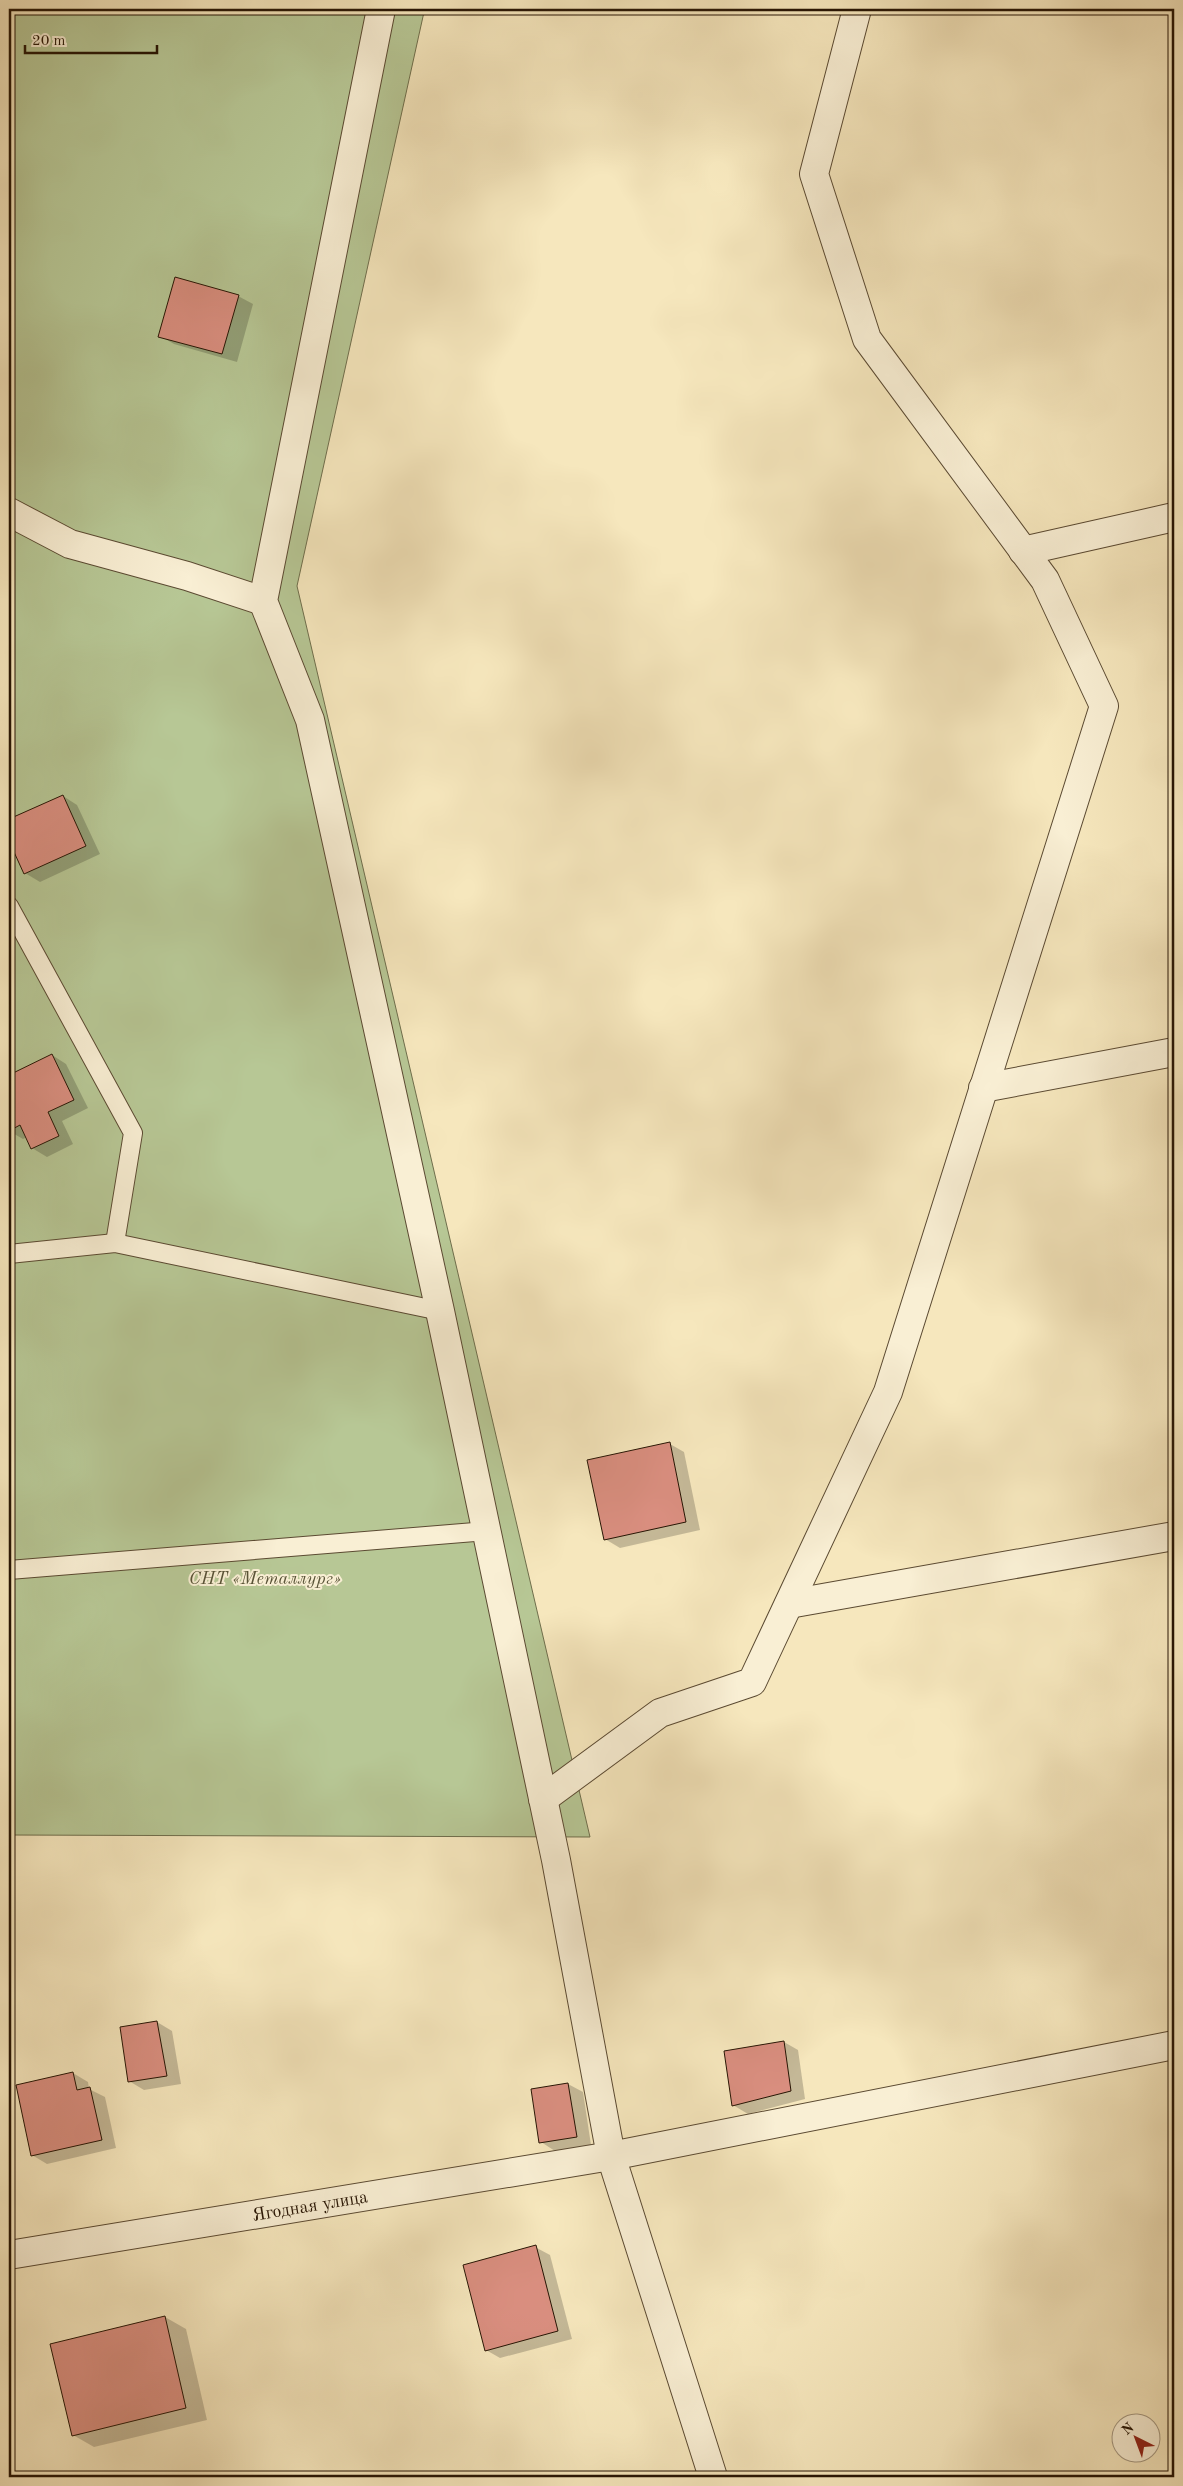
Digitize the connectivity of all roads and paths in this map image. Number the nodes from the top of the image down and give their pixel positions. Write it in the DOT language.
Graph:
graph roads {
  1 [pos="381,9"];
  2 [pos="857,9"];
  3 [pos="9,512"];
  4 [pos="1174,517"];
  5 [pos="1023,550"];
  6 [pos="263,601"];
  7 [pos="9,906"];
  8 [pos="1174,1052"];
  9 [pos="983,1088"];
  10 [pos="114,1243"];
  11 [pos="9,1254"];
  12 [pos="440,1311"];
  13 [pos="487,1531"];
  14 [pos="1174,1536"];
  15 [pos="9,1570"];
  16 [pos="789,1604"];
  17 [pos="543,1799"];
  18 [pos="1174,2045"];
  19 [pos="611,2156"];
  20 [pos="9,2255"];
  21 [pos="713,2477"];
  1 -- 6 [label="street"];
  2 -- 5 [label="street"];
  3 -- 6 [label="street"];
  4 -- 5 [label="street"];
  5 -- 9 [label="street"];
  6 -- 12 [label="street"];
  7 -- 10 [label="lane"];
  8 -- 9 [label="street"];
  9 -- 16 [label="street"];
  10 -- 11 [label="lane"];
  10 -- 12 [label="lane"];
  12 -- 13 [label="street"];
  13 -- 15 [label="lane"];
  13 -- 17 [label="street"];
  14 -- 16 [label="street"];
  16 -- 17 [label="street"];
  17 -- 19 [label="street"];
  18 -- 19 [label="street, Ягодная улица"];
  19 -- 20 [label="street, Ягодная улица"];
  19 -- 21 [label="street"];
}
